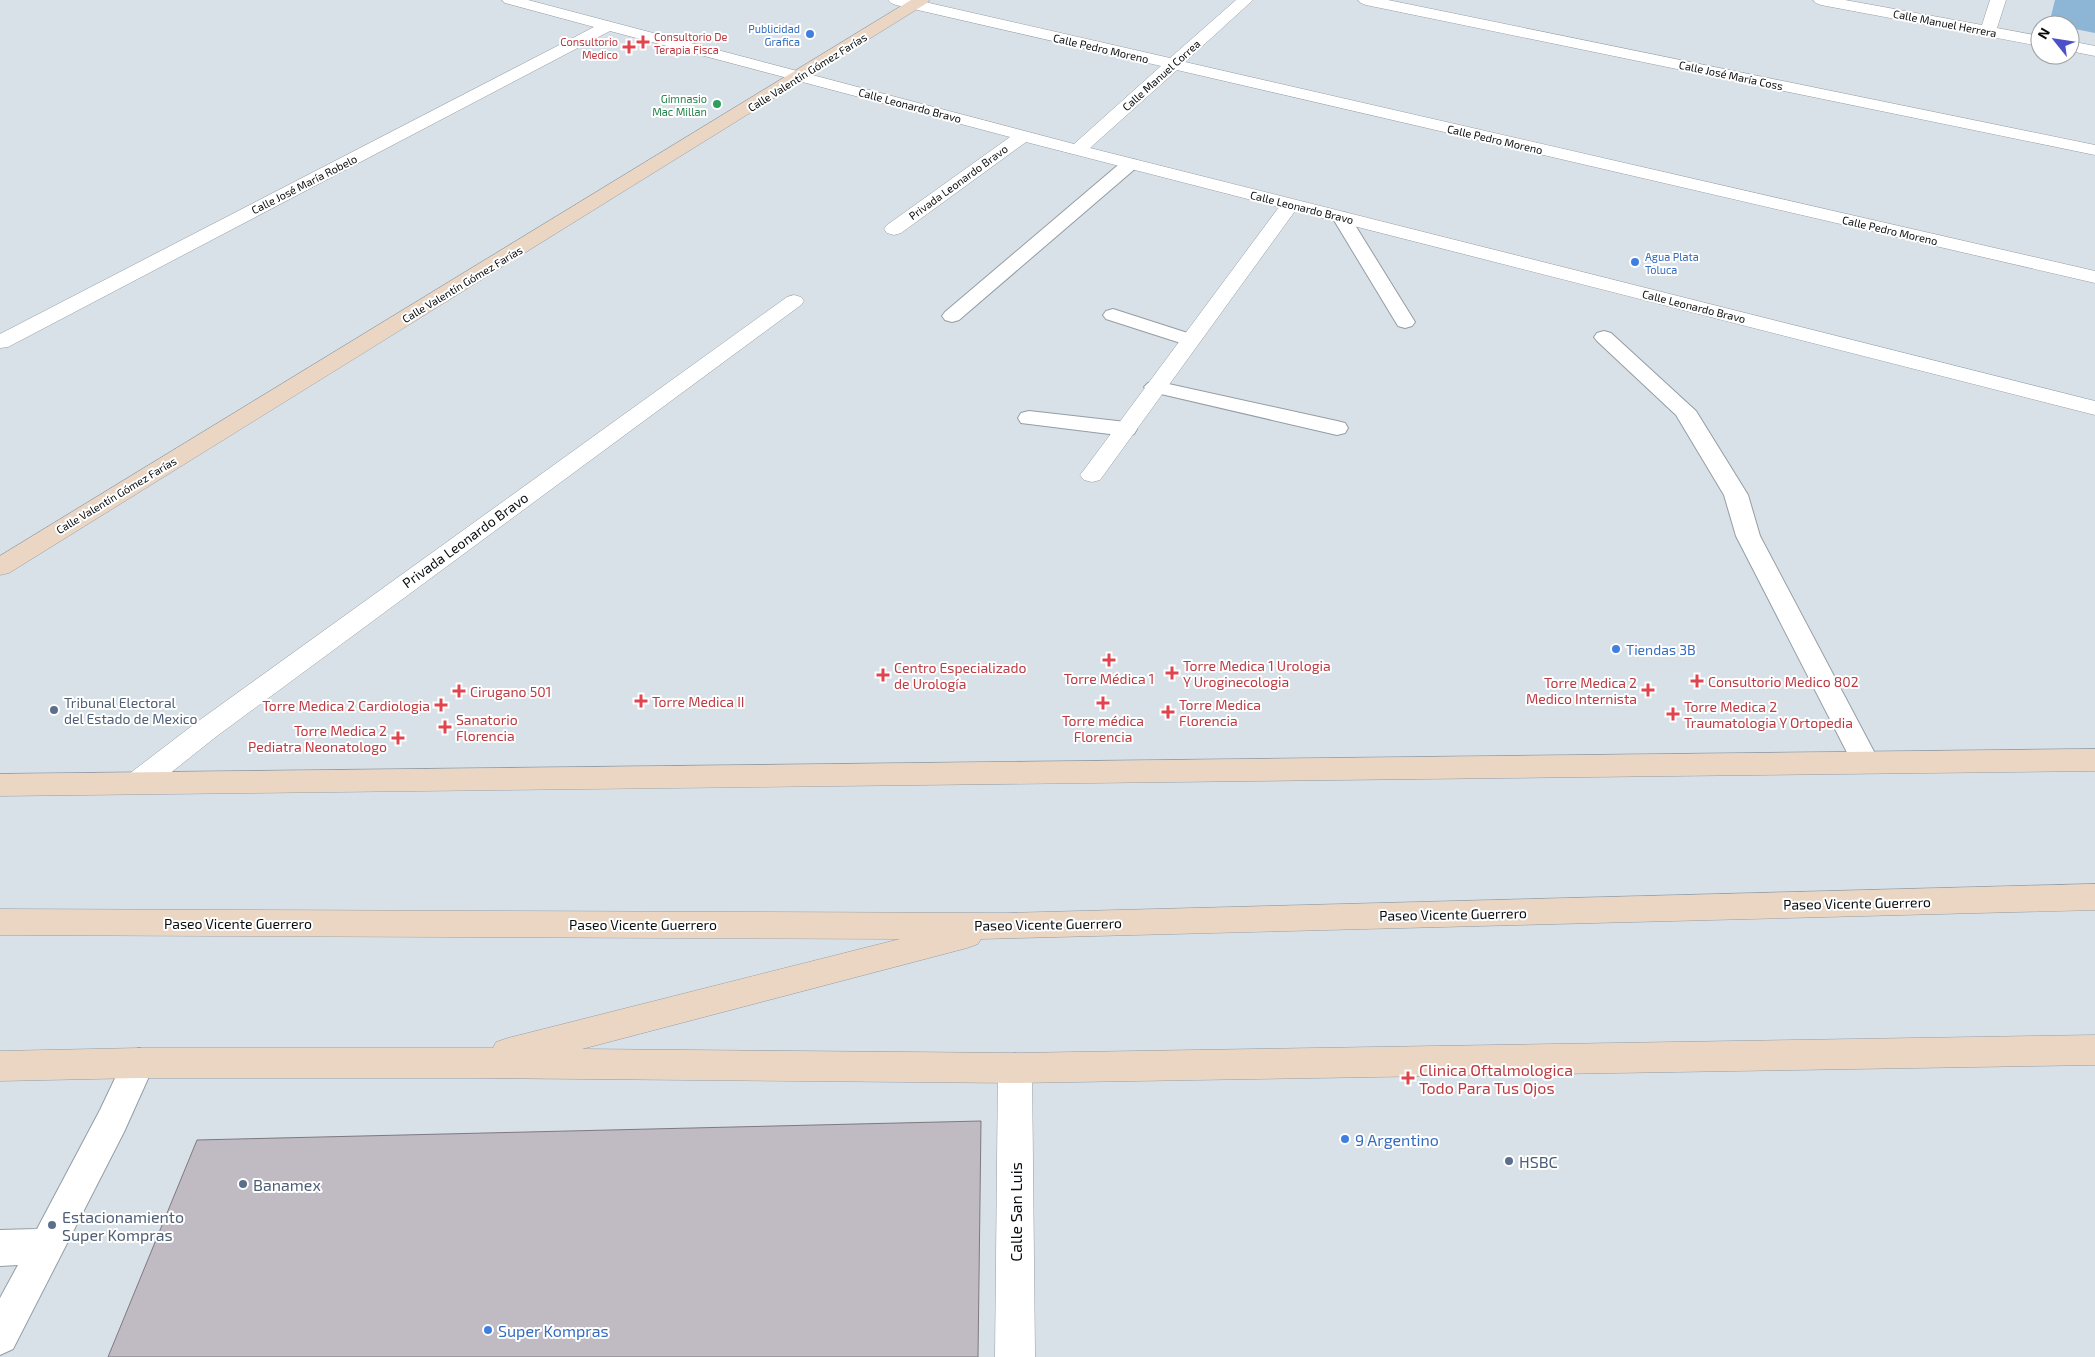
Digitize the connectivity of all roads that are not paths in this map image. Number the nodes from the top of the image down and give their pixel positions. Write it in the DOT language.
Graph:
graph roads {
  1 [pos="510,0"];
  2 [pos="896,0"];
  3 [pos="1245,0"];
  4 [pos="1366,0"];
  5 [pos="1821,0"];
  6 [pos="1998,0"];
  7 [pos="919,2"];
  8 [pos="608,26"];
  9 [pos="1988,31"];
  10 [pos="2030,39"];
  11 [pos="2080,48"];
  12 [pos="2095,51"];
  13 [pos="1172,64"];
  14 [pos="802,76"];
  15 [pos="1023,136"];
  16 [pos="1077,150"];
  17 [pos="2095,150"];
  18 [pos="1130,164"];
  19 [pos="1290,204"];
  20 [pos="1341,217"];
  21 [pos="894,229"];
  22 [pos="2095,277"];
  23 [pos="794,302"];
  24 [pos="1113,315"];
  25 [pos="952,316"];
  26 [pos="1405,322"];
  27 [pos="1604,337"];
  28 [pos="1190,340"];
  29 [pos="0,342"];
  30 [pos="1155,387"];
  31 [pos="2095,408"];
  32 [pos="1028,418"];
  33 [pos="1337,428"];
  34 [pos="1126,429"];
  35 [pos="1092,474"];
  36 [pos="0,566"];
  37 [pos="2095,760"];
  38 [pos="1866,763"];
  39 [pos="138,782"];
  40 [pos="0,785"];
  41 [pos="2095,897"];
  42 [pos="0,922"];
  43 [pos="1005,926"];
  44 [pos="2095,1050"];
  45 [pos="139,1063"];
  46 [pos="471,1063"];
  47 [pos="0,1066"];
  48 [pos="1015,1068"];
  49 [pos="47,1246"];
  50 [pos="0,1248"];
  51 [pos="0,1336"];
  52 [pos="1015,1357"];
  1 -- 8 [label="street, Calle Leonardo Bravo"];
  2 -- 7 [label="street, Calle Pedro Moreno"];
  3 -- 13 [label="street, Calle Manuel Correa"];
  4 -- 17 [label="street, Calle José María Coss"];
  5 -- 9 [label="street, Calle Manuel Herrera"];
  6 -- 9 [label="street"];
  7 -- 13 [label="street, Calle Pedro Moreno"];
  7 -- 14 [label="main road, Calle Valentín Gómez Farías"];
  8 -- 14 [label="street, Calle Leonardo Bravo"];
  8 -- 29 [label="street, Calle José María Robelo"];
  9 -- 10 [label="street, Calle Manuel Herrera"];
  11 -- 12 [label="street"];
  13 -- 16 [label="street, Calle Manuel Correa"];
  13 -- 22 [label="street, Calle Pedro Moreno"];
  14 -- 15 [label="street, Calle Leonardo Bravo"];
  14 -- 36 [label="main road, Calle Valentín Gómez Farías"];
  15 -- 16 [label="street, Calle Leonardo Bravo"];
  15 -- 21 [label="street, Privada Leonardo Bravo"];
  16 -- 18 [label="street, Calle Leonardo Bravo"];
  18 -- 19 [label="street, Calle Leonardo Bravo"];
  18 -- 25 [label="lane"];
  19 -- 20 [label="street, Calle Leonardo Bravo"];
  19 -- 28 [label="street"];
  20 -- 26 [label="lane"];
  20 -- 31 [label="street, Calle Leonardo Bravo"];
  23 -- 39 [label="street, Privada Leonardo Bravo"];
  24 -- 28 [label="lane"];
  27 -- 38 [label="lane"];
  28 -- 30 [label="street"];
  30 -- 33 [label="lane"];
  30 -- 34 [label="street"];
  32 -- 34 [label="lane"];
  34 -- 35 [label="street"];
  37 -- 38 [label="main road"];
  38 -- 39 [label="main road"];
  39 -- 40 [label="main road"];
  41 -- 43 [label="main road, Paseo Vicente Guerrero"];
  42 -- 43 [label="main road, Paseo Vicente Guerrero"];
  43 -- 46 [label="main road"];
  44 -- 48 [label="main road"];
  45 -- 46 [label="main road"];
  45 -- 47 [label="main road"];
  45 -- 49 [label="lane"];
  46 -- 48 [label="main road"];
  48 -- 52 [label="street, Calle San Luis"];
  49 -- 50 [label="lane"];
  49 -- 51 [label="lane"];
}
